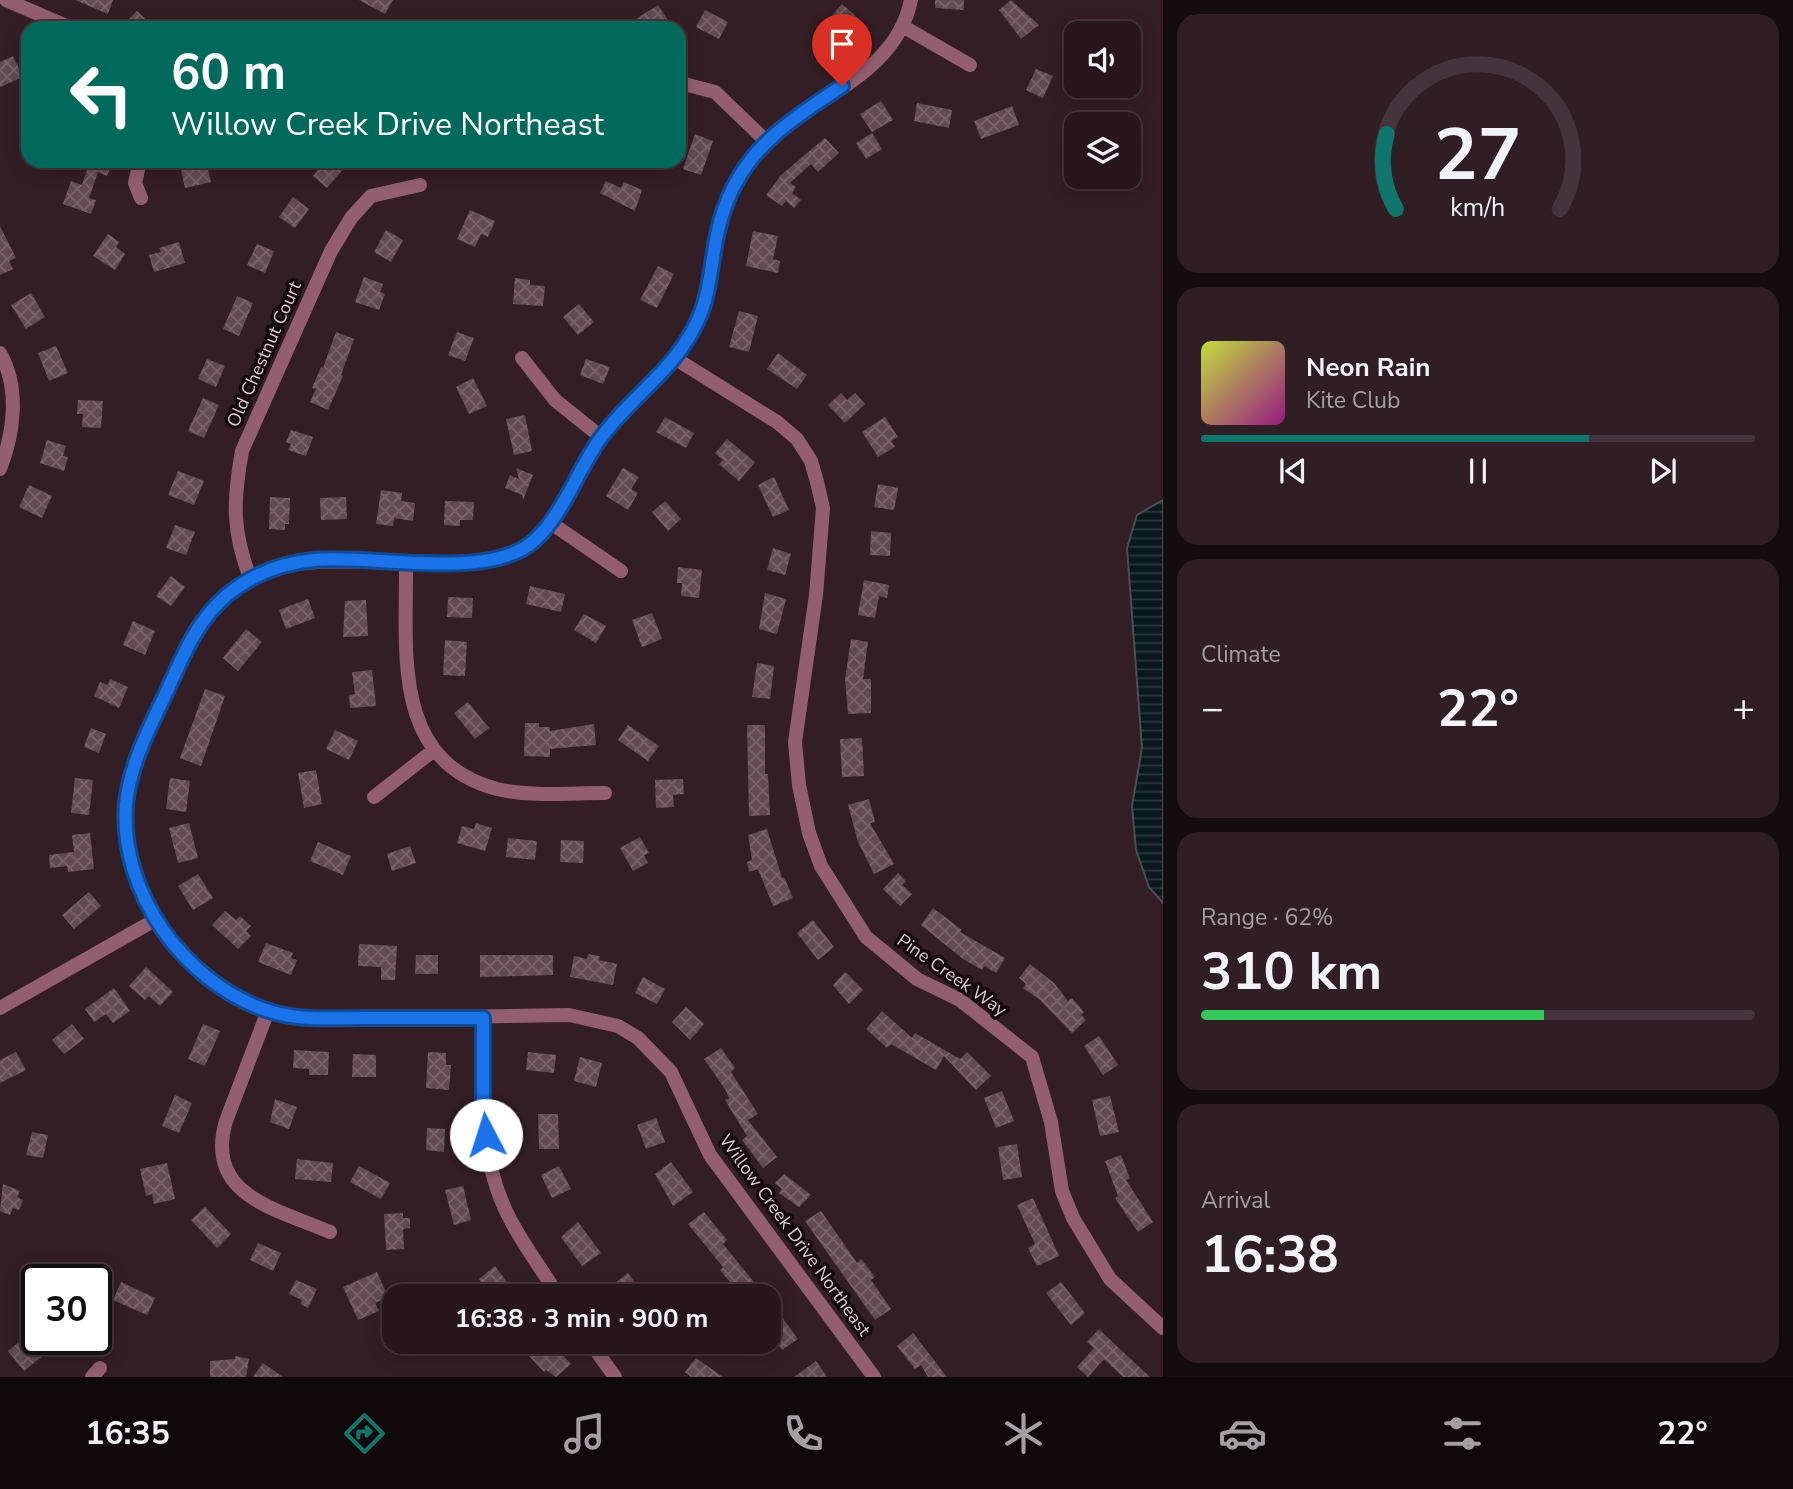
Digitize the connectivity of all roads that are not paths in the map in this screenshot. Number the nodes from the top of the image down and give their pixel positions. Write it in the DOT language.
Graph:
graph roads {
  1 [pos="6,0"];
  2 [pos="911,0"];
  3 [pos="55,21"];
  4 [pos="904,27"];
  5 [pos="970,65"];
  6 [pos="686,85"];
  7 [pos="765,141"];
  8 [pos="138,168"];
  9 [pos="414,186"];
  10 [pos="141,198"];
  11 [pos="0,353"];
  12 [pos="522,358"];
  13 [pos="676,359"];
  14 [pos="601,437"];
  15 [pos="0,469"];
  16 [pos="551,523"];
  17 [pos="406,562"];
  18 [pos="621,571"];
  19 [pos="250,578"];
  20 [pos="434,750"];
  21 [pos="605,793"];
  22 [pos="374,797"];
  23 [pos="155,920"];
  24 [pos="0,1008"];
  25 [pos="268,1011"];
  26 [pos="483,1018"];
  27 [pos="330,1232"];
  28 [pos="551,1284"];
  29 [pos="1163,1328"];
  30 [pos="599,1354"];
  31 [pos="615,1377"];
  32 [pos="874,1377"];
  1 -- 3 [label="street"];
  2 -- 4 [label="street, Willow Creek Drive Northeast"];
  4 -- 5 [label="street"];
  4 -- 7 [label="street, Willow Creek Drive Northeast"];
  6 -- 7 [label="street"];
  7 -- 13 [label="street, Willow Creek Drive Northeast"];
  8 -- 10 [label="street"];
  9 -- 19 [label="street, Old Chestnut Court"];
  11 -- 15 [label="street"];
  12 -- 14 [label="street"];
  13 -- 14 [label="street, Willow Creek Drive Northeast"];
  13 -- 29 [label="street, Pine Creek Way"];
  14 -- 16 [label="street, Willow Creek Drive Northeast"];
  16 -- 17 [label="street, Willow Creek Drive Northeast"];
  16 -- 18 [label="street"];
  17 -- 19 [label="street, Willow Creek Drive Northeast"];
  17 -- 20 [label="street"];
  19 -- 23 [label="street, Willow Creek Drive Northeast"];
  20 -- 21 [label="street"];
  20 -- 22 [label="street"];
  23 -- 24 [label="street"];
  23 -- 25 [label="street, Willow Creek Drive Northeast"];
  25 -- 26 [label="street, Willow Creek Drive Northeast"];
  25 -- 27 [label="street"];
  26 -- 28 [label="street"];
  26 -- 32 [label="street, Willow Creek Drive Northeast"];
  30 -- 31 [label="street"];
}
